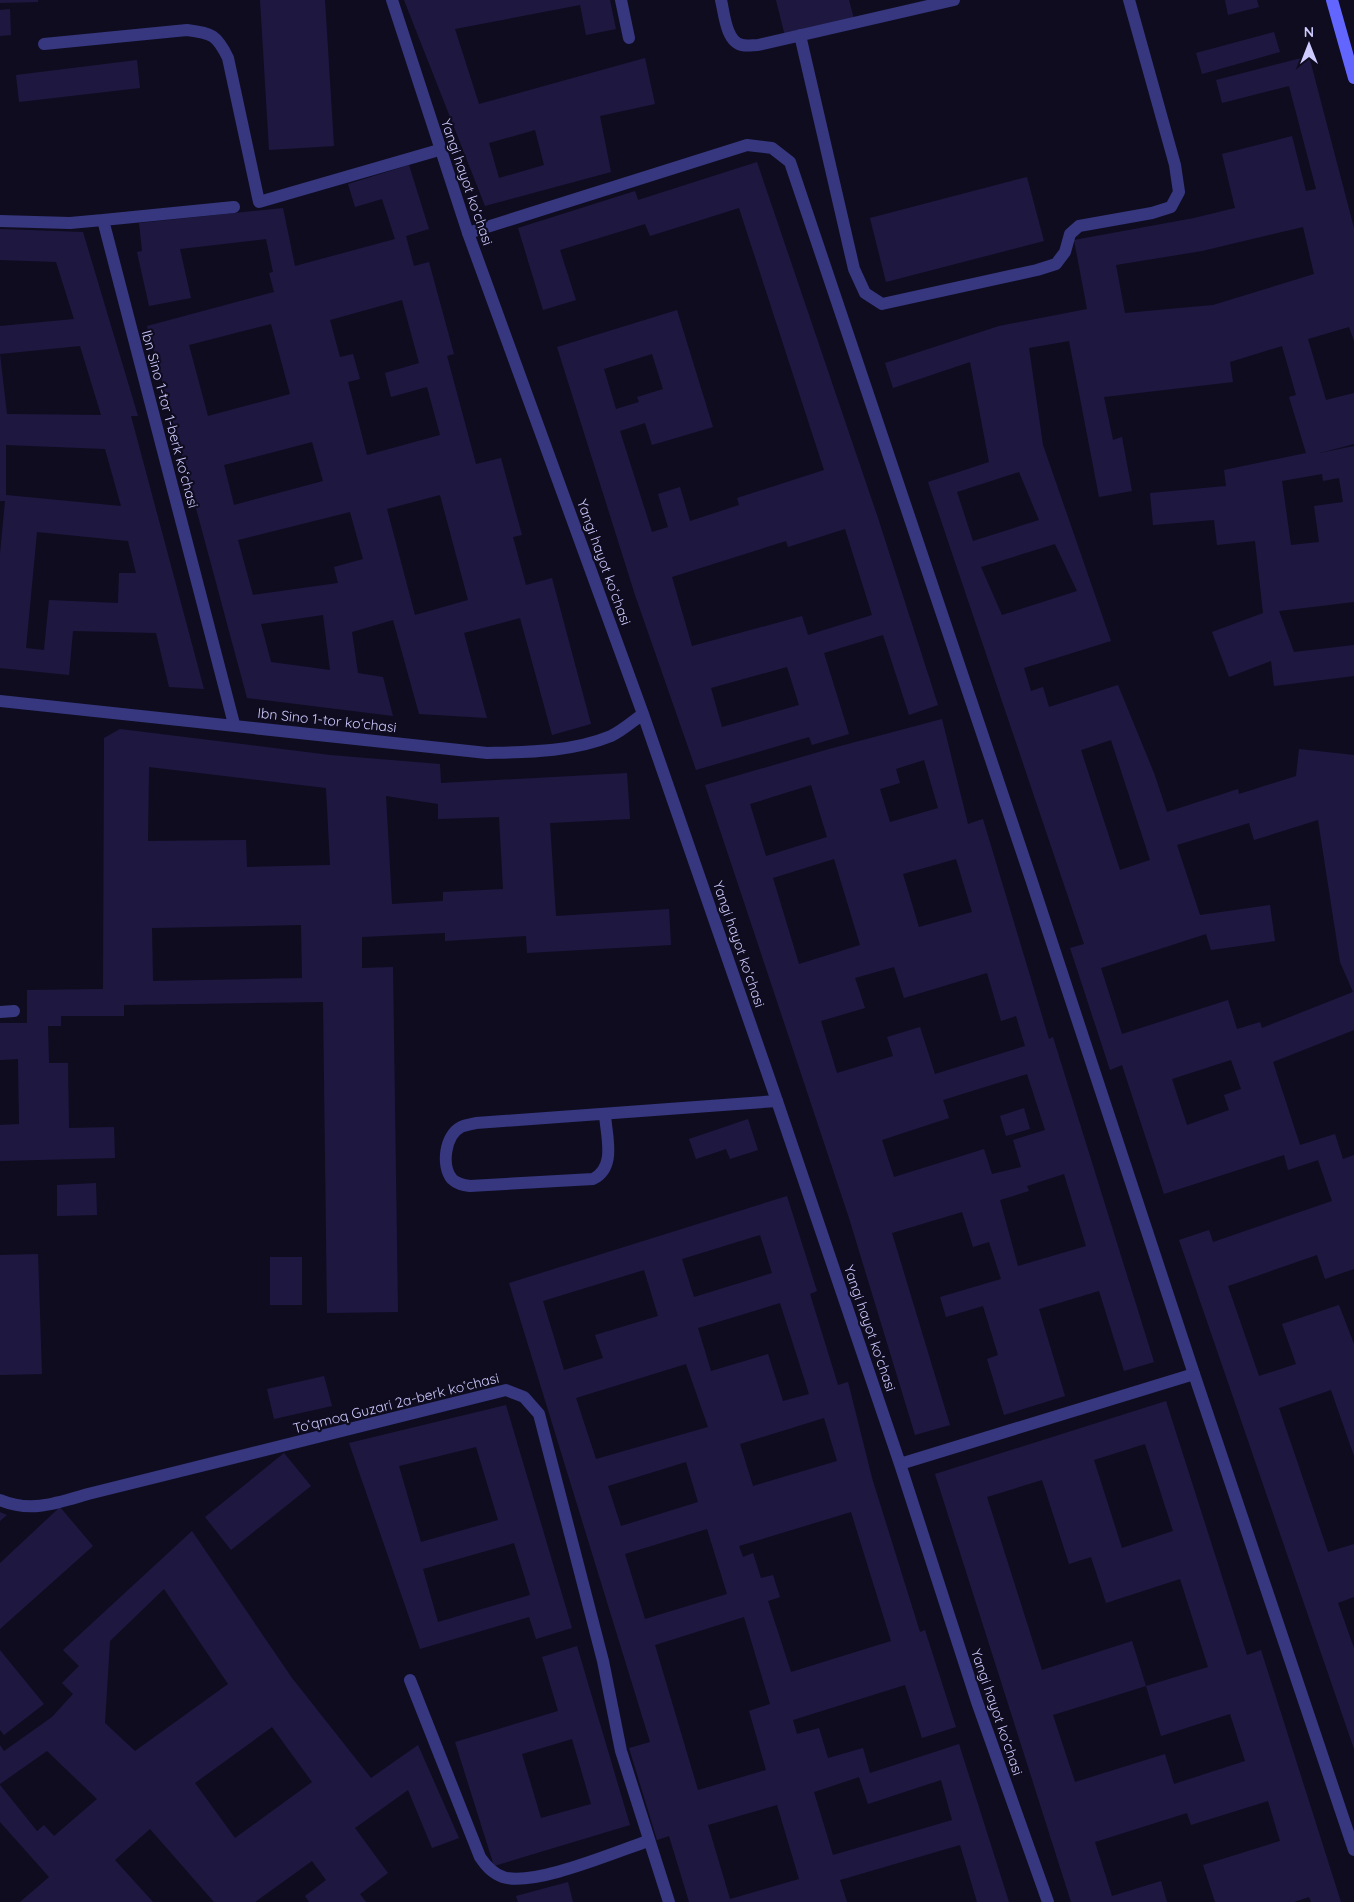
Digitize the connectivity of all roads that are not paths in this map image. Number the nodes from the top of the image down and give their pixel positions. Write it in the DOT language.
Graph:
graph roads {
  1 [pos="392,0"];
  2 [pos="621,0"];
  3 [pos="721,0"];
  4 [pos="954,0"];
  5 [pos="1129,0"];
  6 [pos="1332,0"];
  7 [pos="800,35"];
  8 [pos="629,38"];
  9 [pos="44,44"];
  10 [pos="1354,78"];
  11 [pos="439,150"];
  12 [pos="234,207"];
  13 [pos="103,220"];
  14 [pos="0,221"];
  15 [pos="468,233"];
  16 [pos="0,701"];
  17 [pos="643,714"];
  18 [pos="234,724"];
  19 [pos="14,1011"];
  20 [pos="0,1012"];
  21 [pos="777,1101"];
  22 [pos="604,1114"];
  23 [pos="1194,1374"];
  24 [pos="900,1464"];
  25 [pos="0,1500"];
  26 [pos="410,1680"];
  27 [pos="648,1841"];
  28 [pos="1354,1850"];
  29 [pos="669,1902"];
  30 [pos="1048,1902"];
  1 -- 11 [label="street, Yangi hayot koʻchasi"];
  2 -- 8 [label="street"];
  3 -- 7 [label="street"];
  4 -- 7 [label="street"];
  5 -- 7 [label="street"];
  6 -- 10 [label="main road"];
  9 -- 11 [label="street"];
  11 -- 15 [label="street, Yangi hayot koʻchasi"];
  12 -- 13 [label="street"];
  13 -- 14 [label="street"];
  13 -- 18 [label="street, Ibn Sino 1-tor 1-berk koʻchasi"];
  15 -- 17 [label="street, Yangi hayot koʻchasi"];
  15 -- 23 [label="street"];
  16 -- 18 [label="street, Ibn Sino 1-tor koʻchasi"];
  17 -- 18 [label="street, Ibn Sino 1-tor koʻchasi"];
  17 -- 21 [label="street, Yangi hayot koʻchasi"];
  19 -- 20 [label="street"];
  21 -- 22 [label="street"];
  21 -- 24 [label="street, Yangi hayot koʻchasi"];
  22 -- 22 [label="street"];
  23 -- 24 [label="street"];
  23 -- 28 [label="street"];
  24 -- 30 [label="street, Yangi hayot koʻchasi"];
  25 -- 27 [label="street, Toʻqmoq Guzari 2a-berk koʻchasi"];
  26 -- 27 [label="street"];
  27 -- 29 [label="street, Toʻqmoq Guzari 2a-berk koʻchasi"];
}
